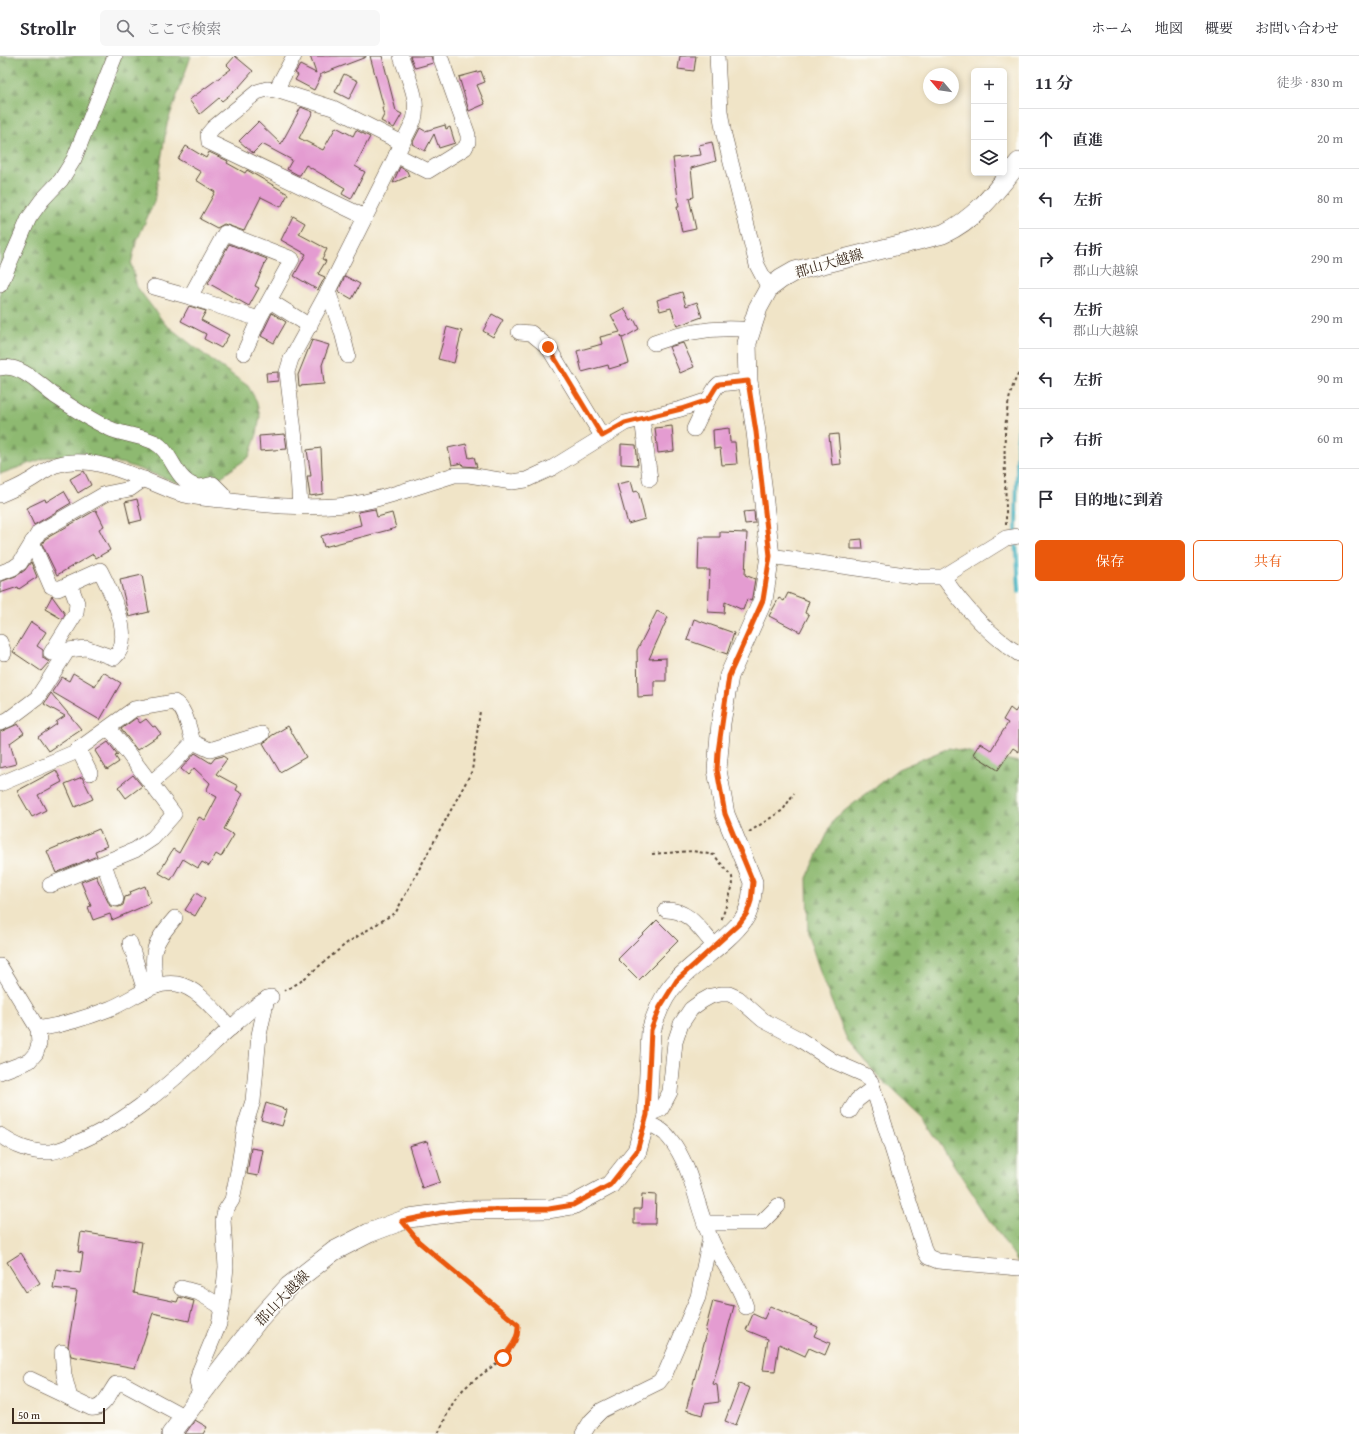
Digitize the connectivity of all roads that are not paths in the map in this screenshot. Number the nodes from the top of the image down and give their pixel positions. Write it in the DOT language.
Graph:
graph roads {
  1 [pos="115,56"];
  2 [pos="294,56"];
  3 [pos="400,56"];
  4 [pos="440,56"];
  5 [pos="717,56"];
  6 [pos="276,90"];
  7 [pos="399,149"];
  8 [pos="1019,162"];
  9 [pos="365,217"];
  10 [pos="0,285"];
  11 [pos="154,287"];
  12 [pos="769,288"];
  13 [pos="328,291"];
  14 [pos="190,297"];
  15 [pos="270,301"];
  16 [pos="260,319"];
  17 [pos="310,326"];
  18 [pos="750,330"];
  19 [pos="519,332"];
  20 [pos="654,344"];
  21 [pos="244,354"];
  22 [pos="348,356"];
  23 [pos="0,368"];
  24 [pos="748,381"];
  25 [pos="708,400"];
  26 [pos="642,418"];
  27 [pos="694,429"];
  28 [pos="602,436"];
  29 [pos="650,478"];
  30 [pos="144,479"];
  31 [pos="0,495"];
  32 [pos="225,500"];
  33 [pos="300,505"];
  34 [pos="1011,537"];
  35 [pos="32,542"];
  36 [pos="770,556"];
  37 [pos="0,573"];
  38 [pos="943,577"];
  39 [pos="70,584"];
  40 [pos="51,653"];
  41 [pos="1019,654"];
  42 [pos="0,723"];
  43 [pos="109,728"];
  44 [pos="262,734"];
  45 [pos="193,742"];
  46 [pos="78,749"];
  47 [pos="90,773"];
  48 [pos="151,783"];
  49 [pos="0,784"];
  50 [pos="104,864"];
  51 [pos="50,885"];
  52 [pos="116,899"];
  53 [pos="666,910"];
  54 [pos="175,918"];
  55 [pos="130,943"];
  56 [pos="719,943"];
  57 [pos="0,966"];
  58 [pos="151,988"];
  59 [pos="231,1028"];
  60 [pos="38,1029"];
  61 [pos="0,1072"];
  62 [pos="873,1088"];
  63 [pos="850,1111"];
  64 [pos="646,1118"];
  65 [pos="0,1135"];
  66 [pos="778,1206"];
  67 [pos="705,1223"];
  68 [pos="710,1238"];
  69 [pos="1019,1268"];
  70 [pos="181,1288"];
  71 [pos="222,1307"];
  72 [pos="746,1307"];
  73 [pos="62,1352"];
  74 [pos="30,1379"];
  75 [pos="200,1394"];
  76 [pos="70,1398"];
  77 [pos="186,1416"];
  78 [pos="171,1434"];
  79 [pos="584,1434"];
  1 -- 10 [label="street"];
  2 -- 6 [label="street"];
  3 -- 7 [label="street"];
  4 -- 7 [label="street"];
  5 -- 12 [label="street"];
  6 -- 7 [label="street"];
  6 -- 9 [label="street"];
  7 -- 9 [label="street"];
  8 -- 12 [label="main road, 郡山大越線"];
  9 -- 13 [label="street"];
  11 -- 14 [label="street"];
  12 -- 18 [label="main road, 郡山大越線"];
  13 -- 17 [label="street"];
  13 -- 22 [label="street"];
  14 -- 15 [label="street"];
  14 -- 16 [label="street"];
  15 -- 16 [label="street"];
  15 -- 17 [label="street"];
  16 -- 21 [label="street"];
  17 -- 33 [label="street"];
  18 -- 20 [label="street"];
  18 -- 24 [label="main road, 郡山大越線"];
  19 -- 28 [label="street"];
  23 -- 32 [label="street"];
  24 -- 25 [label="street"];
  24 -- 36 [label="main road, 郡山大越線"];
  25 -- 26 [label="street"];
  25 -- 27 [label="street"];
  26 -- 28 [label="street"];
  26 -- 29 [label="street"];
  28 -- 33 [label="street"];
  30 -- 31 [label="street"];
  30 -- 32 [label="street"];
  30 -- 35 [label="street"];
  32 -- 33 [label="street"];
  34 -- 38 [label="street"];
  35 -- 37 [label="street"];
  35 -- 39 [label="street"];
  36 -- 38 [label="street"];
  36 -- 56 [label="main road, 郡山大越線"];
  38 -- 41 [label="street"];
  39 -- 40 [label="street"];
  39 -- 42 [label="street"];
  43 -- 45 [label="street"];
  43 -- 46 [label="street"];
  43 -- 48 [label="street"];
  44 -- 45 [label="street"];
  45 -- 48 [label="street"];
  46 -- 47 [label="street"];
  46 -- 49 [label="street"];
  48 -- 50 [label="street"];
  50 -- 51 [label="street"];
  50 -- 52 [label="street"];
  53 -- 56 [label="street"];
  54 -- 58 [label="street"];
  55 -- 58 [label="street"];
  56 -- 64 [label="main road, 郡山大越線"];
  57 -- 60 [label="street"];
  58 -- 59 [label="street"];
  58 -- 60 [label="street"];
  59 -- 65 [label="street"];
  59 -- 71 [label="street"];
  60 -- 61 [label="street"];
  62 -- 63 [label="street"];
  62 -- 64 [label="street"];
  62 -- 69 [label="street"];
  64 -- 67 [label="street"];
  64 -- 75 [label="main road, 郡山大越線"];
  66 -- 67 [label="street"];
  67 -- 68 [label="street"];
  68 -- 72 [label="street"];
  68 -- 79 [label="street"];
  70 -- 71 [label="street"];
  71 -- 75 [label="street"];
  73 -- 76 [label="street"];
  74 -- 76 [label="street"];
  75 -- 77 [label="main road, 郡山大越線"];
  76 -- 77 [label="street"];
  77 -- 78 [label="main road, 郡山大越線"];
}
